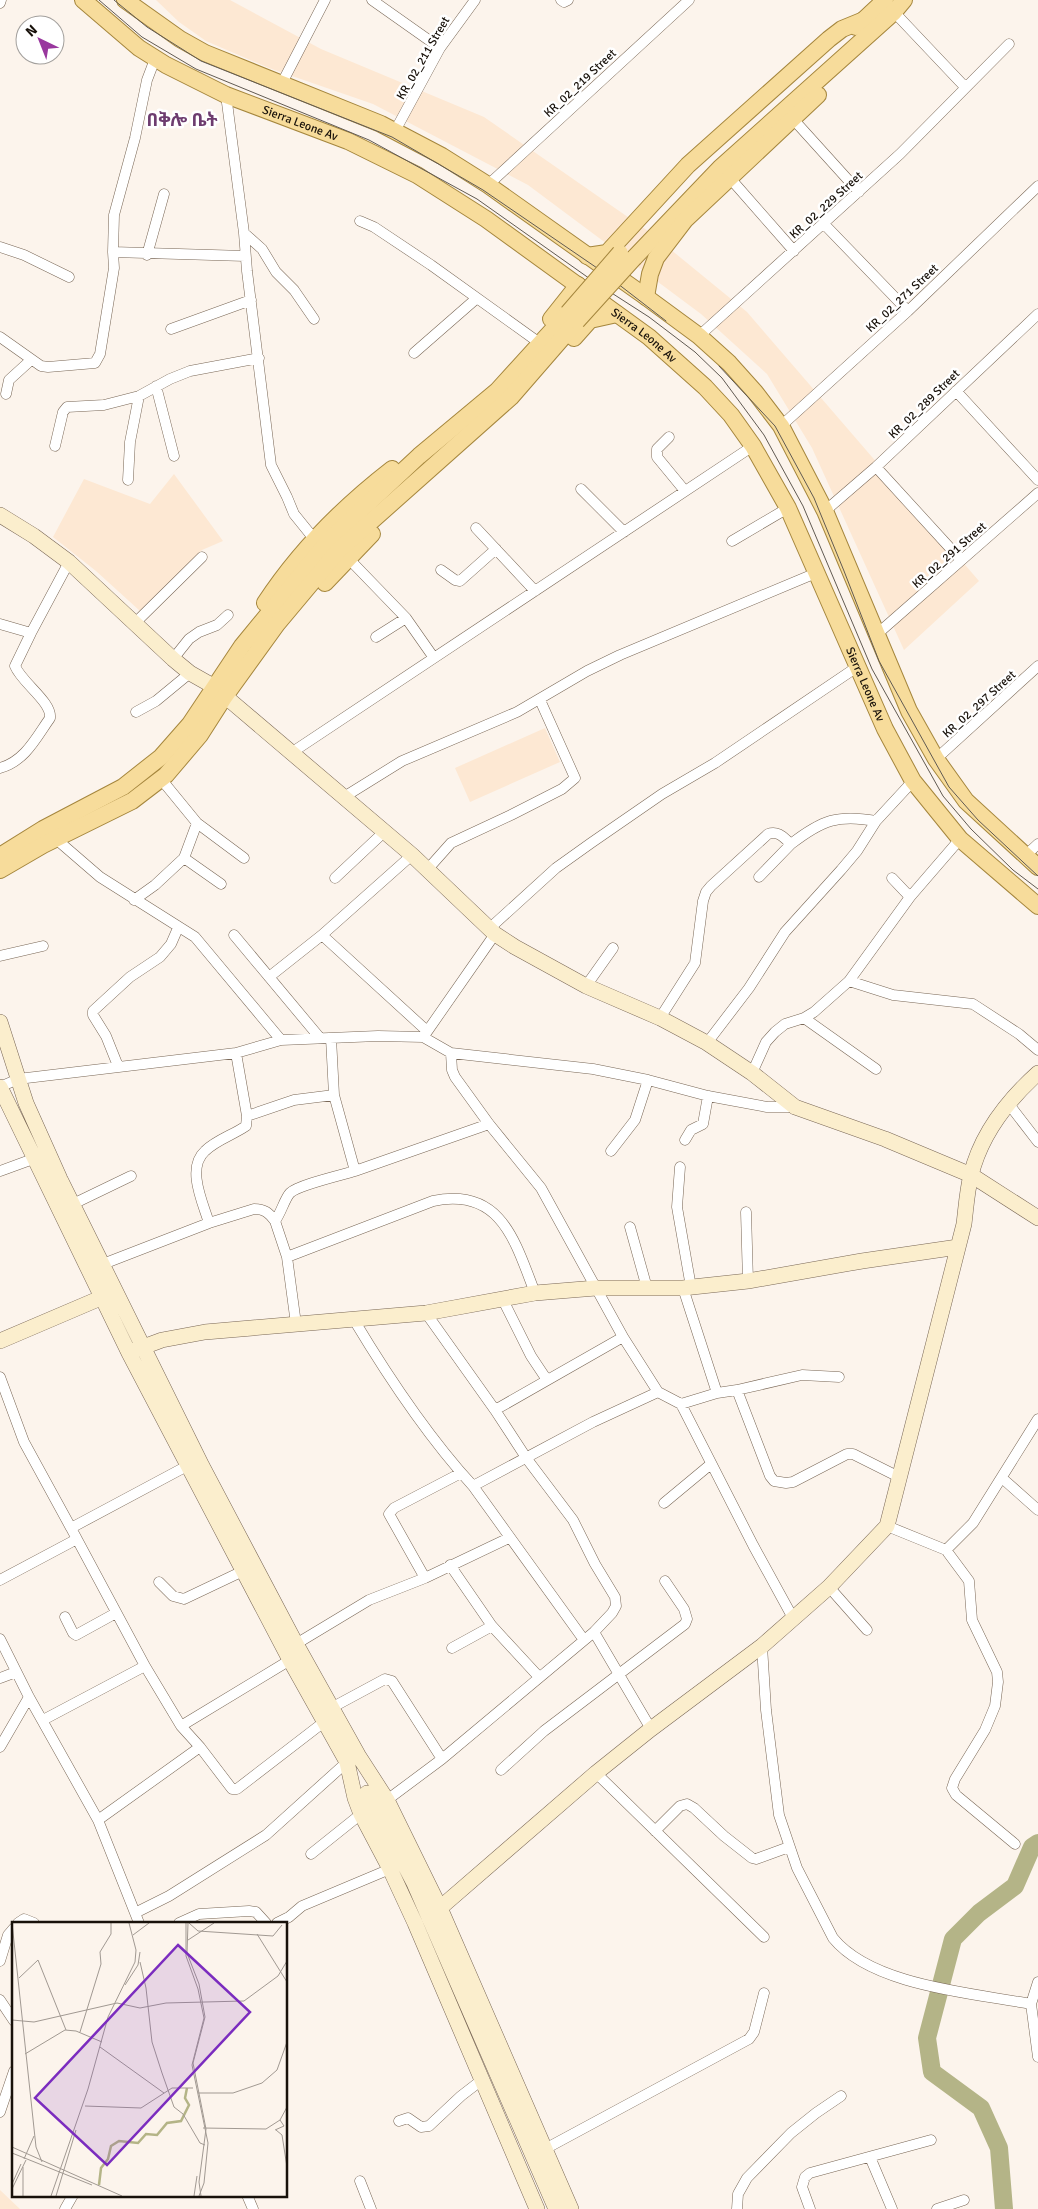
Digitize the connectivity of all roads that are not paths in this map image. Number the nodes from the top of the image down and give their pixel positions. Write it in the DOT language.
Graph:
graph roads {
  1 [pos="1,0"];
  2 [pos="83,0"];
  3 [pos="125,0"];
  4 [pos="325,0"];
  5 [pos="372,0"];
  6 [pos="474,0"];
  7 [pos="561,0"];
  8 [pos="568,0"];
  9 [pos="689,0"];
  10 [pos="0,4"];
  11 [pos="894,4"];
  12 [pos="864,20"];
  13 [pos="864,40"];
  14 [pos="1009,44"];
  15 [pos="440,48"];
  16 [pos="155,59"];
  17 [pos="281,85"];
  18 [pos="965,88"];
  19 [pos="226,95"];
  20 [pos="793,119"];
  21 [pos="395,131"];
  22 [pos="729,177"];
  23 [pos="488,185"];
  24 [pos="1038,186"];
  25 [pos="859,192"];
  26 [pos="164,194"];
  27 [pos="360,221"];
  28 [pos="824,224"];
  29 [pos="244,233"];
  30 [pos="0,247"];
  31 [pos="794,251"];
  32 [pos="113,252"];
  33 [pos="147,255"];
  34 [pos="627,255"];
  35 [pos="245,256"];
  36 [pos="587,256"];
  37 [pos="69,277"];
  38 [pos="578,285"];
  39 [pos="646,297"];
  40 [pos="477,298"];
  41 [pos="251,300"];
  42 [pos="908,311"];
  43 [pos="617,314"];
  44 [pos="1038,314"];
  45 [pos="572,317"];
  46 [pos="314,319"];
  47 [pos="171,330"];
  48 [pos="699,336"];
  49 [pos="0,337"];
  50 [pos="534,339"];
  51 [pos="414,353"];
  52 [pos="259,358"];
  53 [pos="31,360"];
  54 [pos="156,386"];
  55 [pos="956,391"];
  56 [pos="6,394"];
  57 [pos="139,396"];
  58 [pos="780,426"];
  59 [pos="669,437"];
  60 [pos="55,446"];
  61 [pos="754,446"];
  62 [pos="174,456"];
  63 [pos="876,467"];
  64 [pos="128,480"];
  65 [pos="1038,480"];
  66 [pos="581,489"];
  67 [pos="685,491"];
  68 [pos="1038,493"];
  69 [pos="788,508"];
  70 [pos="825,511"];
  71 [pos="0,515"];
  72 [pos="476,528"];
  73 [pos="624,532"];
  74 [pos="315,540"];
  75 [pos="732,541"];
  76 [pos="496,549"];
  77 [pos="202,557"];
  78 [pos="348,558"];
  79 [pos="961,560"];
  80 [pos="68,562"];
  81 [pos="441,570"];
  82 [pos="816,573"];
  83 [pos="535,591"];
  84 [pos="228,615"];
  85 [pos="406,618"];
  86 [pos="0,624"];
  87 [pos="134,624"];
  88 [pos="31,633"];
  89 [pos="876,636"];
  90 [pos="376,637"];
  91 [pos="242,646"];
  92 [pos="434,658"];
  93 [pos="173,659"];
  94 [pos="251,663"];
  95 [pos="1038,666"];
  96 [pos="857,667"];
  97 [pos="190,672"];
  98 [pos="219,691"];
  99 [pos="540,700"];
  100 [pos="136,712"];
  101 [pos="291,753"];
  102 [pos="936,759"];
  103 [pos="0,768"];
  104 [pos="161,779"];
  105 [pos="914,781"];
  106 [pos="344,797"];
  107 [pos="876,821"];
  108 [pos="197,823"];
  109 [pos="384,832"];
  110 [pos="56,839"];
  111 [pos="960,839"];
  112 [pos="791,844"];
  113 [pos="1038,844"];
  114 [pos="412,855"];
  115 [pos="0,856"];
  116 [pos="1025,856"];
  117 [pos="184,858"];
  118 [pos="244,858"];
  119 [pos="1038,867"];
  120 [pos="0,870"];
  121 [pos="427,870"];
  122 [pos="759,877"];
  123 [pos="335,878"];
  124 [pos="892,878"];
  125 [pos="221,884"];
  126 [pos="910,897"];
  127 [pos="134,900"];
  128 [pos="1038,906"];
  129 [pos="178,928"];
  130 [pos="493,931"];
  131 [pos="234,935"];
  132 [pos="322,935"];
  133 [pos="43,946"];
  134 [pos="613,948"];
  135 [pos="0,956"];
  136 [pos="269,977"];
  137 [pos="849,981"];
  138 [pos="586,986"];
  139 [pos="660,1018"];
  140 [pos="804,1018"];
  141 [pos="0,1022"];
  142 [pos="425,1034"];
  143 [pos="325,1038"];
  144 [pos="281,1040"];
  145 [pos="707,1043"];
  146 [pos="1038,1050"];
  147 [pos="236,1054"];
  148 [pos="451,1054"];
  149 [pos="118,1066"];
  150 [pos="876,1069"];
  151 [pos="752,1073"];
  152 [pos="1038,1073"];
  153 [pos="18,1078"];
  154 [pos="648,1080"];
  155 [pos="0,1087"];
  156 [pos="334,1095"];
  157 [pos="708,1096"];
  158 [pos="1008,1103"];
  159 [pos="794,1106"];
  160 [pos="247,1116"];
  161 [pos="489,1124"];
  162 [pos="685,1140"];
  163 [pos="1038,1142"];
  164 [pos="611,1151"];
  165 [pos="33,1158"];
  166 [pos="680,1167"];
  167 [pos="0,1171"];
  168 [pos="355,1171"];
  169 [pos="971,1174"];
  170 [pos="131,1176"];
  171 [pos="73,1204"];
  172 [pos="746,1212"];
  173 [pos="1038,1218"];
  174 [pos="274,1221"];
  175 [pos="209,1222"];
  176 [pos="630,1227"];
  177 [pos="958,1247"];
  178 [pos="287,1257"];
  179 [pos="103,1264"];
  180 [pos="748,1282"];
  181 [pos="687,1287"];
  182 [pos="596,1288"];
  183 [pos="647,1288"];
  184 [pos="116,1291"];
  185 [pos="535,1293"];
  186 [pos="101,1298"];
  187 [pos="502,1300"];
  188 [pos="426,1312"];
  189 [pos="354,1320"];
  190 [pos="296,1324"];
  191 [pos="623,1337"];
  192 [pos="0,1341"];
  193 [pos="144,1346"];
  194 [pos="129,1353"];
  195 [pos="0,1377"];
  196 [pos="838,1377"];
  197 [pos="547,1380"];
  198 [pos="738,1390"];
  199 [pos="658,1392"];
  200 [pos="717,1393"];
  201 [pos="681,1404"];
  202 [pos="495,1410"];
  203 [pos="1038,1419"];
  204 [pos="527,1458"];
  205 [pos="711,1464"];
  206 [pos="187,1466"];
  207 [pos="461,1473"];
  208 [pos="899,1477"];
  209 [pos="1002,1478"];
  210 [pos="473,1486"];
  211 [pos="664,1503"];
  212 [pos="1038,1510"];
  213 [pos="887,1526"];
  214 [pos="71,1528"];
  215 [pos="509,1538"];
  216 [pos="77,1539"];
  217 [pos="946,1550"];
  218 [pos="450,1565"];
  219 [pos="243,1571"];
  220 [pos="425,1578"];
  221 [pos="0,1580"];
  222 [pos="665,1581"];
  223 [pos="159,1582"];
  224 [pos="829,1587"];
  225 [pos="116,1613"];
  226 [pos="65,1617"];
  227 [pos="793,1618"];
  228 [pos="492,1626"];
  229 [pos="868,1630"];
  230 [pos="594,1632"];
  231 [pos="0,1639"];
  232 [pos="584,1640"];
  233 [pos="762,1646"];
  234 [pos="452,1648"];
  235 [pos="296,1652"];
  236 [pos="145,1666"];
  237 [pos="16,1672"];
  238 [pos="618,1674"];
  239 [pos="539,1677"];
  240 [pos="0,1678"];
  241 [pos="29,1697"];
  242 [pos="333,1707"];
  243 [pos="43,1720"];
  244 [pos="324,1722"];
  245 [pos="181,1726"];
  246 [pos="651,1729"];
  247 [pos="0,1747"];
  248 [pos="200,1747"];
  249 [pos="352,1759"];
  250 [pos="442,1759"];
  251 [pos="501,1770"];
  252 [pos="596,1773"];
  253 [pos="387,1800"];
  254 [pos="361,1814"];
  255 [pos="98,1820"];
  256 [pos="655,1831"];
  257 [pos="1015,1844"];
  258 [pos="789,1846"];
  259 [pos="311,1854"];
  260 [pos="390,1869"];
  261 [pos="440,1908"];
  262 [pos="137,1918"];
  263 [pos="20,1922"];
  264 [pos="32,1922"];
  265 [pos="181,1922"];
  266 [pos="265,1922"];
  267 [pos="279,1922"];
  268 [pos="12,1931"];
  269 [pos="764,1937"];
  270 [pos="0,1960"];
  271 [pos="1038,1982"];
  272 [pos="764,1993"];
  273 [pos="0,2000"];
  274 [pos="1031,2004"];
  275 [pos="12,2018"];
  276 [pos="1038,2057"];
  277 [pos="12,2077"];
  278 [pos="482,2079"];
  279 [pos="841,2096"];
  280 [pos="0,2112"];
  281 [pos="399,2121"];
  282 [pos="931,2140"];
  283 [pos="545,2149"];
  284 [pos="870,2157"];
  285 [pos="360,2182"];
  286 [pos="72,2196"];
  287 [pos="247,2196"];
  288 [pos="964,2200"];
  289 [pos="66,2209"];
  290 [pos="253,2209"];
  291 [pos="371,2209"];
  292 [pos="537,2209"];
  293 [pos="556,2209"];
  294 [pos="571,2209"];
  295 [pos="737,2209"];
  296 [pos="810,2209"];
  297 [pos="892,2209"];
  298 [pos="937,2209"];
  1 -- 10 [label="street"];
  2 -- 16 [label="main road, Sierra Leone Av"];
  3 -- 17 [label="main road"];
  4 -- 17 [label="street"];
  5 -- 15 [label="street"];
  6 -- 15 [label="street, KR_02_211 Street"];
  7 -- 8 [label="street"];
  9 -- 23 [label="street, KR_02_219 Street"];
  11 -- 12 [label="main road"];
  11 -- 13 [label="main road"];
  11 -- 18 [label="street"];
  12 -- 34 [label="main road"];
  12 -- 36 [label="main road"];
  13 -- 20 [label="main road"];
  13 -- 34 [label="main road"];
  14 -- 18 [label="street, KR_02_229 Street"];
  15 -- 21 [label="street, KR_02_211 Street"];
  16 -- 19 [label="main road, Sierra Leone Av"];
  16 -- 32 [label="street"];
  17 -- 21 [label="main road"];
  18 -- 25 [label="street, KR_02_229 Street"];
  19 -- 29 [label="street"];
  19 -- 38 [label="main road, Sierra Leone Av"];
  20 -- 22 [label="main road"];
  20 -- 25 [label="street"];
  21 -- 23 [label="main road"];
  22 -- 31 [label="street"];
  22 -- 39 [label="main road"];
  23 -- 36 [label="main road"];
  24 -- 42 [label="street, KR_02_271 Street"];
  25 -- 28 [label="street, KR_02_229 Street"];
  26 -- 33 [label="street"];
  27 -- 40 [label="street"];
  28 -- 31 [label="street, KR_02_229 Street"];
  28 -- 42 [label="street"];
  29 -- 35 [label="street"];
  29 -- 46 [label="street"];
  30 -- 37 [label="street"];
  31 -- 48 [label="street, KR_02_229 Street"];
  32 -- 33 [label="street"];
  32 -- 53 [label="street"];
  33 -- 35 [label="street"];
  34 -- 45 [label="main road, bridge"];
  35 -- 41 [label="street"];
  36 -- 39 [label="main road"];
  38 -- 43 [label="main road, Sierra Leone Av"];
  38 -- 50 [label="main road"];
  39 -- 48 [label="main road"];
  40 -- 50 [label="street"];
  40 -- 51 [label="street"];
  41 -- 47 [label="street"];
  41 -- 52 [label="street"];
  42 -- 58 [label="street, KR_02_271 Street"];
  43 -- 61 [label="main road, Sierra Leone Av"];
  43 -- 78 [label="main road"];
  44 -- 55 [label="street, KR_02_289 Street"];
  45 -- 91 [label="main road"];
  45 -- 94 [label="main road"];
  48 -- 58 [label="main road"];
  49 -- 53 [label="street"];
  50 -- 74 [label="main road"];
  52 -- 54 [label="street"];
  52 -- 74 [label="street"];
  53 -- 56 [label="street"];
  54 -- 57 [label="street"];
  54 -- 62 [label="street"];
  55 -- 63 [label="street, KR_02_289 Street"];
  55 -- 65 [label="street"];
  57 -- 60 [label="street"];
  57 -- 64 [label="street"];
  58 -- 70 [label="main road"];
  59 -- 67 [label="street"];
  61 -- 67 [label="street"];
  61 -- 69 [label="main road, Sierra Leone Av"];
  63 -- 70 [label="street, KR_02_289 Street"];
  63 -- 79 [label="street"];
  66 -- 73 [label="street"];
  67 -- 73 [label="street"];
  68 -- 79 [label="street, KR_02_291 Street"];
  69 -- 75 [label="street"];
  69 -- 82 [label="main road, Sierra Leone Av"];
  70 -- 89 [label="main road"];
  71 -- 80 [label="street"];
  72 -- 76 [label="street"];
  73 -- 83 [label="street"];
  74 -- 91 [label="main road"];
  76 -- 81 [label="street"];
  76 -- 83 [label="street"];
  77 -- 87 [label="street"];
  78 -- 85 [label="street"];
  78 -- 94 [label="main road"];
  79 -- 89 [label="street, KR_02_291 Street"];
  80 -- 87 [label="street"];
  80 -- 88 [label="street"];
  82 -- 96 [label="main road, Sierra Leone Av"];
  82 -- 99 [label="street"];
  83 -- 92 [label="street"];
  84 -- 93 [label="street"];
  85 -- 90 [label="street"];
  85 -- 92 [label="street"];
  86 -- 88 [label="street"];
  87 -- 93 [label="street"];
  88 -- 103 [label="street"];
  89 -- 102 [label="main road"];
  91 -- 98 [label="main road"];
  92 -- 101 [label="street"];
  93 -- 97 [label="street"];
  94 -- 98 [label="main road"];
  95 -- 102 [label="street, KR_02_297 Street"];
  96 -- 105 [label="main road, Sierra Leone Av"];
  96 -- 130 [label="street"];
  97 -- 98 [label="street"];
  97 -- 100 [label="street"];
  98 -- 101 [label="street"];
  98 -- 104 [label="main road"];
  98 -- 115 [label="main road"];
  99 -- 106 [label="street"];
  99 -- 121 [label="street"];
  101 -- 106 [label="street"];
  102 -- 116 [label="main road"];
  104 -- 108 [label="street"];
  104 -- 110 [label="main road"];
  105 -- 107 [label="street"];
  105 -- 111 [label="main road, Sierra Leone Av"];
  106 -- 109 [label="street"];
  107 -- 112 [label="street"];
  107 -- 145 [label="street"];
  108 -- 117 [label="street"];
  108 -- 118 [label="street"];
  109 -- 114 [label="street"];
  109 -- 123 [label="street"];
  110 -- 120 [label="main road"];
  110 -- 127 [label="street"];
  111 -- 126 [label="street"];
  111 -- 128 [label="main road, Sierra Leone Av"];
  112 -- 122 [label="street"];
  112 -- 139 [label="street"];
  113 -- 116 [label="street"];
  114 -- 121 [label="street"];
  114 -- 132 [label="street"];
  116 -- 119 [label="main road"];
  117 -- 125 [label="street"];
  117 -- 127 [label="street"];
  121 -- 130 [label="street"];
  124 -- 126 [label="street"];
  126 -- 137 [label="street"];
  127 -- 129 [label="street"];
  129 -- 144 [label="street"];
  129 -- 149 [label="street"];
  130 -- 138 [label="street"];
  130 -- 142 [label="street"];
  131 -- 136 [label="street"];
  132 -- 136 [label="street"];
  132 -- 142 [label="street"];
  133 -- 135 [label="street"];
  134 -- 138 [label="street"];
  136 -- 143 [label="street"];
  137 -- 140 [label="street"];
  137 -- 146 [label="street"];
  138 -- 139 [label="street"];
  139 -- 145 [label="street"];
  140 -- 150 [label="street"];
  140 -- 151 [label="street"];
  141 -- 153 [label="street"];
  142 -- 143 [label="street"];
  142 -- 148 [label="street"];
  143 -- 144 [label="street"];
  143 -- 156 [label="street"];
  144 -- 147 [label="street"];
  145 -- 151 [label="street"];
  147 -- 149 [label="street"];
  147 -- 160 [label="street"];
  148 -- 154 [label="street"];
  148 -- 161 [label="street"];
  149 -- 153 [label="street"];
  151 -- 159 [label="street"];
  152 -- 158 [label="street"];
  153 -- 155 [label="street"];
  153 -- 171 [label="street"];
  154 -- 157 [label="street"];
  154 -- 164 [label="street"];
  155 -- 165 [label="street"];
  156 -- 160 [label="street"];
  156 -- 168 [label="street"];
  157 -- 159 [label="street"];
  157 -- 162 [label="street"];
  158 -- 163 [label="street"];
  158 -- 169 [label="street"];
  159 -- 169 [label="street"];
  160 -- 175 [label="street"];
  161 -- 168 [label="street"];
  161 -- 182 [label="street"];
  165 -- 167 [label="street"];
  165 -- 186 [label="street"];
  166 -- 181 [label="street"];
  168 -- 174 [label="street"];
  169 -- 173 [label="street"];
  169 -- 177 [label="street"];
  170 -- 171 [label="street"];
  171 -- 179 [label="street"];
  172 -- 180 [label="street"];
  174 -- 175 [label="street"];
  174 -- 178 [label="street"];
  175 -- 179 [label="street"];
  176 -- 183 [label="street"];
  177 -- 180 [label="street"];
  177 -- 208 [label="street"];
  178 -- 185 [label="street"];
  178 -- 190 [label="street"];
  179 -- 184 [label="street"];
  180 -- 181 [label="street"];
  181 -- 183 [label="street"];
  181 -- 200 [label="street"];
  182 -- 183 [label="street"];
  182 -- 185 [label="street"];
  182 -- 191 [label="street"];
  184 -- 186 [label="street"];
  184 -- 193 [label="street"];
  185 -- 187 [label="street"];
  186 -- 192 [label="street"];
  186 -- 194 [label="street"];
  187 -- 188 [label="street"];
  187 -- 197 [label="street"];
  188 -- 189 [label="street"];
  188 -- 202 [label="street"];
  189 -- 190 [label="street"];
  189 -- 207 [label="street"];
  190 -- 193 [label="street"];
  191 -- 197 [label="street"];
  191 -- 199 [label="street"];
  193 -- 194 [label="street"];
  193 -- 235 [label="street"];
  194 -- 206 [label="street"];
  195 -- 214 [label="street"];
  196 -- 198 [label="street"];
  197 -- 202 [label="street"];
  198 -- 200 [label="street"];
  198 -- 208 [label="street"];
  199 -- 201 [label="street"];
  199 -- 204 [label="street"];
  200 -- 201 [label="street"];
  201 -- 205 [label="street"];
  202 -- 204 [label="street"];
  203 -- 209 [label="street"];
  204 -- 210 [label="street"];
  204 -- 230 [label="street"];
  205 -- 211 [label="street"];
  205 -- 227 [label="street"];
  206 -- 214 [label="street"];
  206 -- 219 [label="street"];
  207 -- 210 [label="street"];
  207 -- 220 [label="street"];
  208 -- 213 [label="street"];
  209 -- 212 [label="street"];
  209 -- 217 [label="street"];
  210 -- 215 [label="street"];
  213 -- 217 [label="street"];
  213 -- 224 [label="street"];
  214 -- 216 [label="street"];
  215 -- 218 [label="street"];
  215 -- 232 [label="street"];
  216 -- 221 [label="street"];
  216 -- 225 [label="street"];
  217 -- 257 [label="street"];
  218 -- 220 [label="street"];
  218 -- 228 [label="street"];
  219 -- 223 [label="street"];
  219 -- 235 [label="street"];
  220 -- 235 [label="street"];
  222 -- 238 [label="street"];
  224 -- 227 [label="street"];
  224 -- 229 [label="street"];
  225 -- 226 [label="street"];
  225 -- 236 [label="street"];
  227 -- 233 [label="street"];
  228 -- 234 [label="street"];
  228 -- 239 [label="street"];
  230 -- 232 [label="street"];
  230 -- 238 [label="street"];
  231 -- 237 [label="street"];
  232 -- 239 [label="street"];
  233 -- 246 [label="street"];
  233 -- 258 [label="street"];
  235 -- 242 [label="street"];
  235 -- 244 [label="street"];
  235 -- 245 [label="street"];
  236 -- 243 [label="street"];
  236 -- 245 [label="street"];
  237 -- 240 [label="street"];
  237 -- 241 [label="street"];
  238 -- 246 [label="street"];
  238 -- 251 [label="street"];
  239 -- 250 [label="street"];
  241 -- 243 [label="street"];
  241 -- 247 [label="street"];
  242 -- 249 [label="street"];
  242 -- 250 [label="street"];
  243 -- 255 [label="street"];
  244 -- 248 [label="street"];
  244 -- 249 [label="street"];
  245 -- 248 [label="street"];
  246 -- 252 [label="street"];
  248 -- 255 [label="street"];
  249 -- 253 [label="street"];
  249 -- 254 [label="street"];
  249 -- 262 [label="street"];
  249 -- 293 [label="street"];
  250 -- 253 [label="street"];
  252 -- 256 [label="street"];
  252 -- 261 [label="street"];
  253 -- 261 [label="street"];
  254 -- 259 [label="street"];
  254 -- 260 [label="street"];
  255 -- 262 [label="street"];
  256 -- 258 [label="street"];
  256 -- 269 [label="street"];
  258 -- 274 [label="street"];
  260 -- 267 [label="street"];
  260 -- 278 [label="street"];
  261 -- 283 [label="street"];
  263 -- 264 [label="street"];
  265 -- 266 [label="street"];
  268 -- 270 [label="street"];
  271 -- 274 [label="street"];
  272 -- 283 [label="street"];
  273 -- 275 [label="street"];
  274 -- 276 [label="street"];
  277 -- 280 [label="street"];
  278 -- 281 [label="street"];
  278 -- 292 [label="street"];
  279 -- 295 [label="street"];
  282 -- 284 [label="street"];
  283 -- 294 [label="street"];
  284 -- 296 [label="street"];
  284 -- 297 [label="street"];
  285 -- 291 [label="street"];
  286 -- 289 [label="street"];
  287 -- 290 [label="street"];
  288 -- 298 [label="street"];
}
